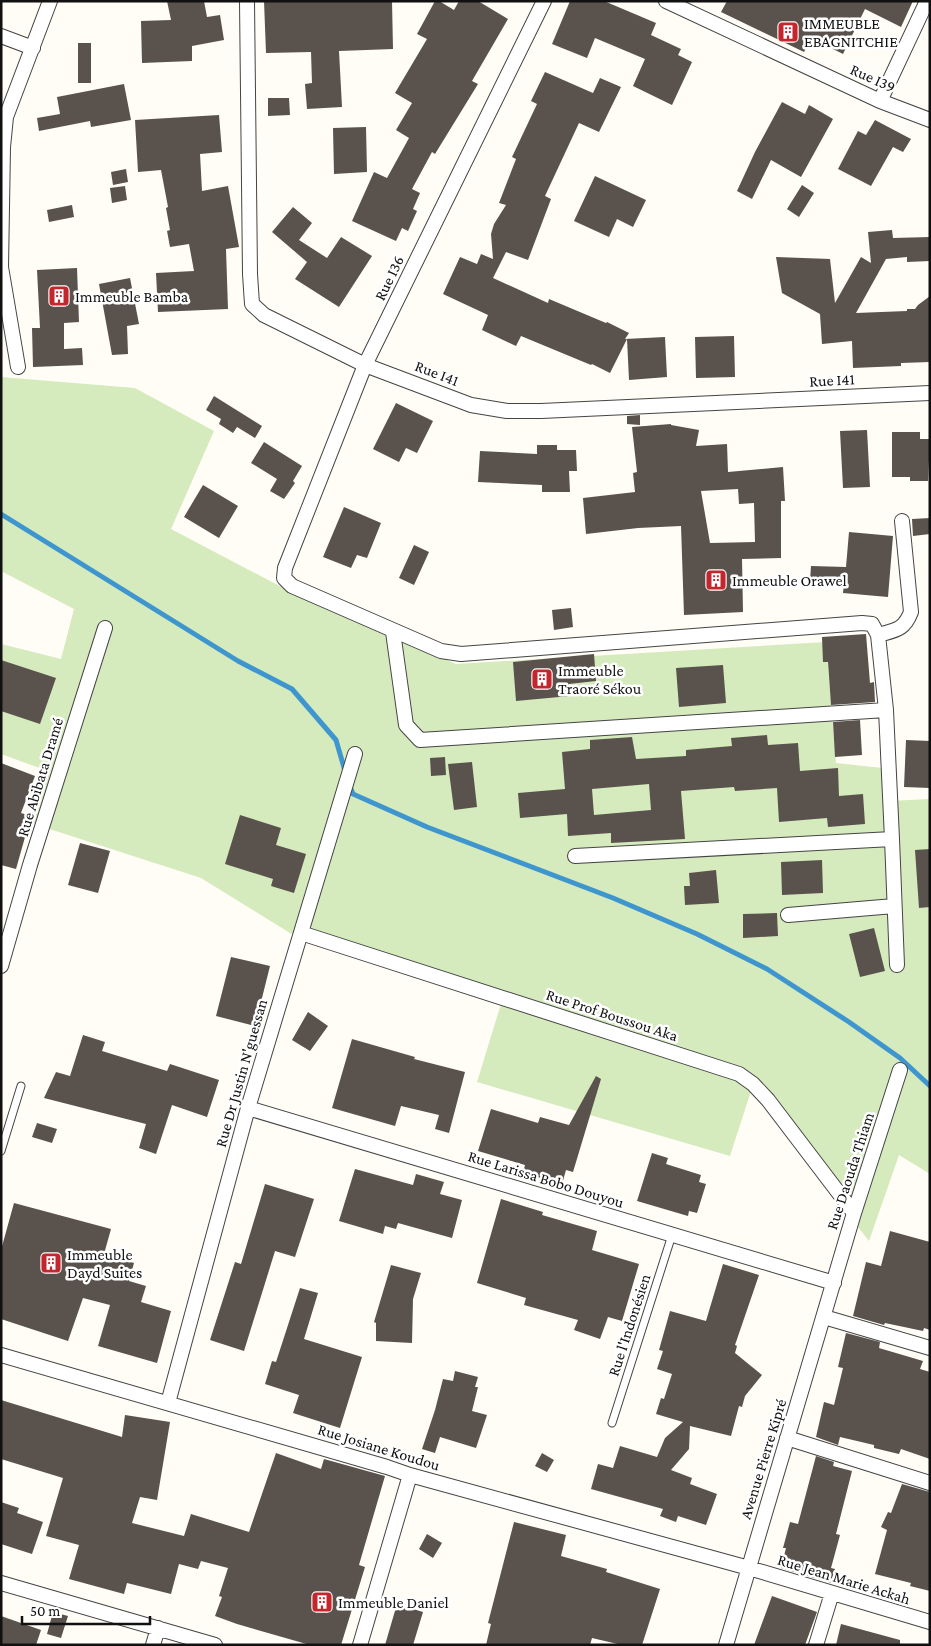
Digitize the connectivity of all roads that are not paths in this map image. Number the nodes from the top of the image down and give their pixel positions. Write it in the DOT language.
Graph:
graph roads {
  1 [pos="50,1"];
  2 [pos="247,1"];
  3 [pos="544,1"];
  4 [pos="666,1"];
  5 [pos="927,1"];
  6 [pos="688,6"];
  7 [pos="1,36"];
  8 [pos="33,48"];
  9 [pos="880,101"];
  10 [pos="930,120"];
  11 [pos="1,267"];
  12 [pos="365,365"];
  13 [pos="18,367"];
  14 [pos="930,393"];
  15 [pos="902,521"];
  16 [pos="105,628"];
  17 [pos="393,632"];
  18 [pos="878,635"];
  19 [pos="886,710"];
  20 [pos="355,754"];
  21 [pos="892,839"];
  22 [pos="575,856"];
  23 [pos="894,906"];
  24 [pos="788,915"];
  25 [pos="301,933"];
  26 [pos="897,965"];
  27 [pos="1,966"];
  28 [pos="900,1070"];
  29 [pos="21,1086"];
  30 [pos="248,1108"];
  31 [pos="1,1151"];
  32 [pos="854,1213"];
  33 [pos="672,1235"];
  34 [pos="834,1283"];
  35 [pos="824,1316"];
  36 [pos="930,1348"];
  37 [pos="1,1355"];
  38 [pos="168,1403"];
  39 [pos="612,1423"];
  40 [pos="787,1438"];
  41 [pos="410,1475"];
  42 [pos="930,1483"];
  43 [pos="749,1568"];
  44 [pos="1,1583"];
  45 [pos="832,1593"];
  46 [pos="930,1622"];
  47 [pos="158,1628"];
  48 [pos="153,1645"];
  49 [pos="216,1645"];
  50 [pos="360,1645"];
  51 [pos="726,1645"];
  52 [pos="816,1645"];
  1 -- 8 [label="street"];
  2 -- 12 [label="street, Rue I41"];
  3 -- 12 [label="street, Rue I36"];
  4 -- 6 [label="street, Rue I39"];
  5 -- 9 [label="street"];
  6 -- 9 [label="street, Rue I39"];
  7 -- 8 [label="street"];
  8 -- 11 [label="street"];
  9 -- 10 [label="street, Rue I39"];
  11 -- 13 [label="street"];
  12 -- 14 [label="street, Rue I41"];
  12 -- 17 [label="street, Rue I36"];
  15 -- 18 [label="street"];
  16 -- 27 [label="street, Rue Abibata Dramé"];
  17 -- 18 [label="street"];
  17 -- 19 [label="street"];
  18 -- 19 [label="street"];
  19 -- 21 [label="street"];
  20 -- 25 [label="street, Rue Dr Justin N'guessan"];
  21 -- 22 [label="street"];
  21 -- 23 [label="street"];
  23 -- 24 [label="street"];
  23 -- 26 [label="street"];
  25 -- 30 [label="street, Rue Dr Justin N'guessan"];
  25 -- 32 [label="street, Rue Prof Boussou Aka"];
  28 -- 32 [label="street, Rue Daouda Thiam"];
  29 -- 31 [label="lane"];
  30 -- 33 [label="street, Rue Larissa Bobo Douyou"];
  30 -- 38 [label="street, Rue Dr Justin N'guessan"];
  32 -- 34 [label="street, Rue Daouda Thiam"];
  33 -- 34 [label="street, Rue Larissa Bobo Douyou"];
  33 -- 39 [label="lane, Rue l'Indonésien"];
  34 -- 35 [label="street, Avenue Pierre Kipré"];
  35 -- 36 [label="street"];
  35 -- 40 [label="street, Avenue Pierre Kipré"];
  37 -- 38 [label="street, Rue Josiane Koudou"];
  38 -- 41 [label="street, Rue Josiane Koudou"];
  40 -- 42 [label="street"];
  40 -- 43 [label="street, Avenue Pierre Kipré"];
  41 -- 43 [label="street, Rue Josiane Koudou"];
  41 -- 50 [label="street"];
  43 -- 45 [label="street, Rue Jean Marie Ackah"];
  43 -- 51 [label="street, Avenue Pierre Kipré"];
  44 -- 47 [label="street"];
  45 -- 46 [label="street, Rue Jean Marie Ackah"];
  45 -- 52 [label="street"];
  47 -- 48 [label="street"];
  47 -- 49 [label="street"];
}
